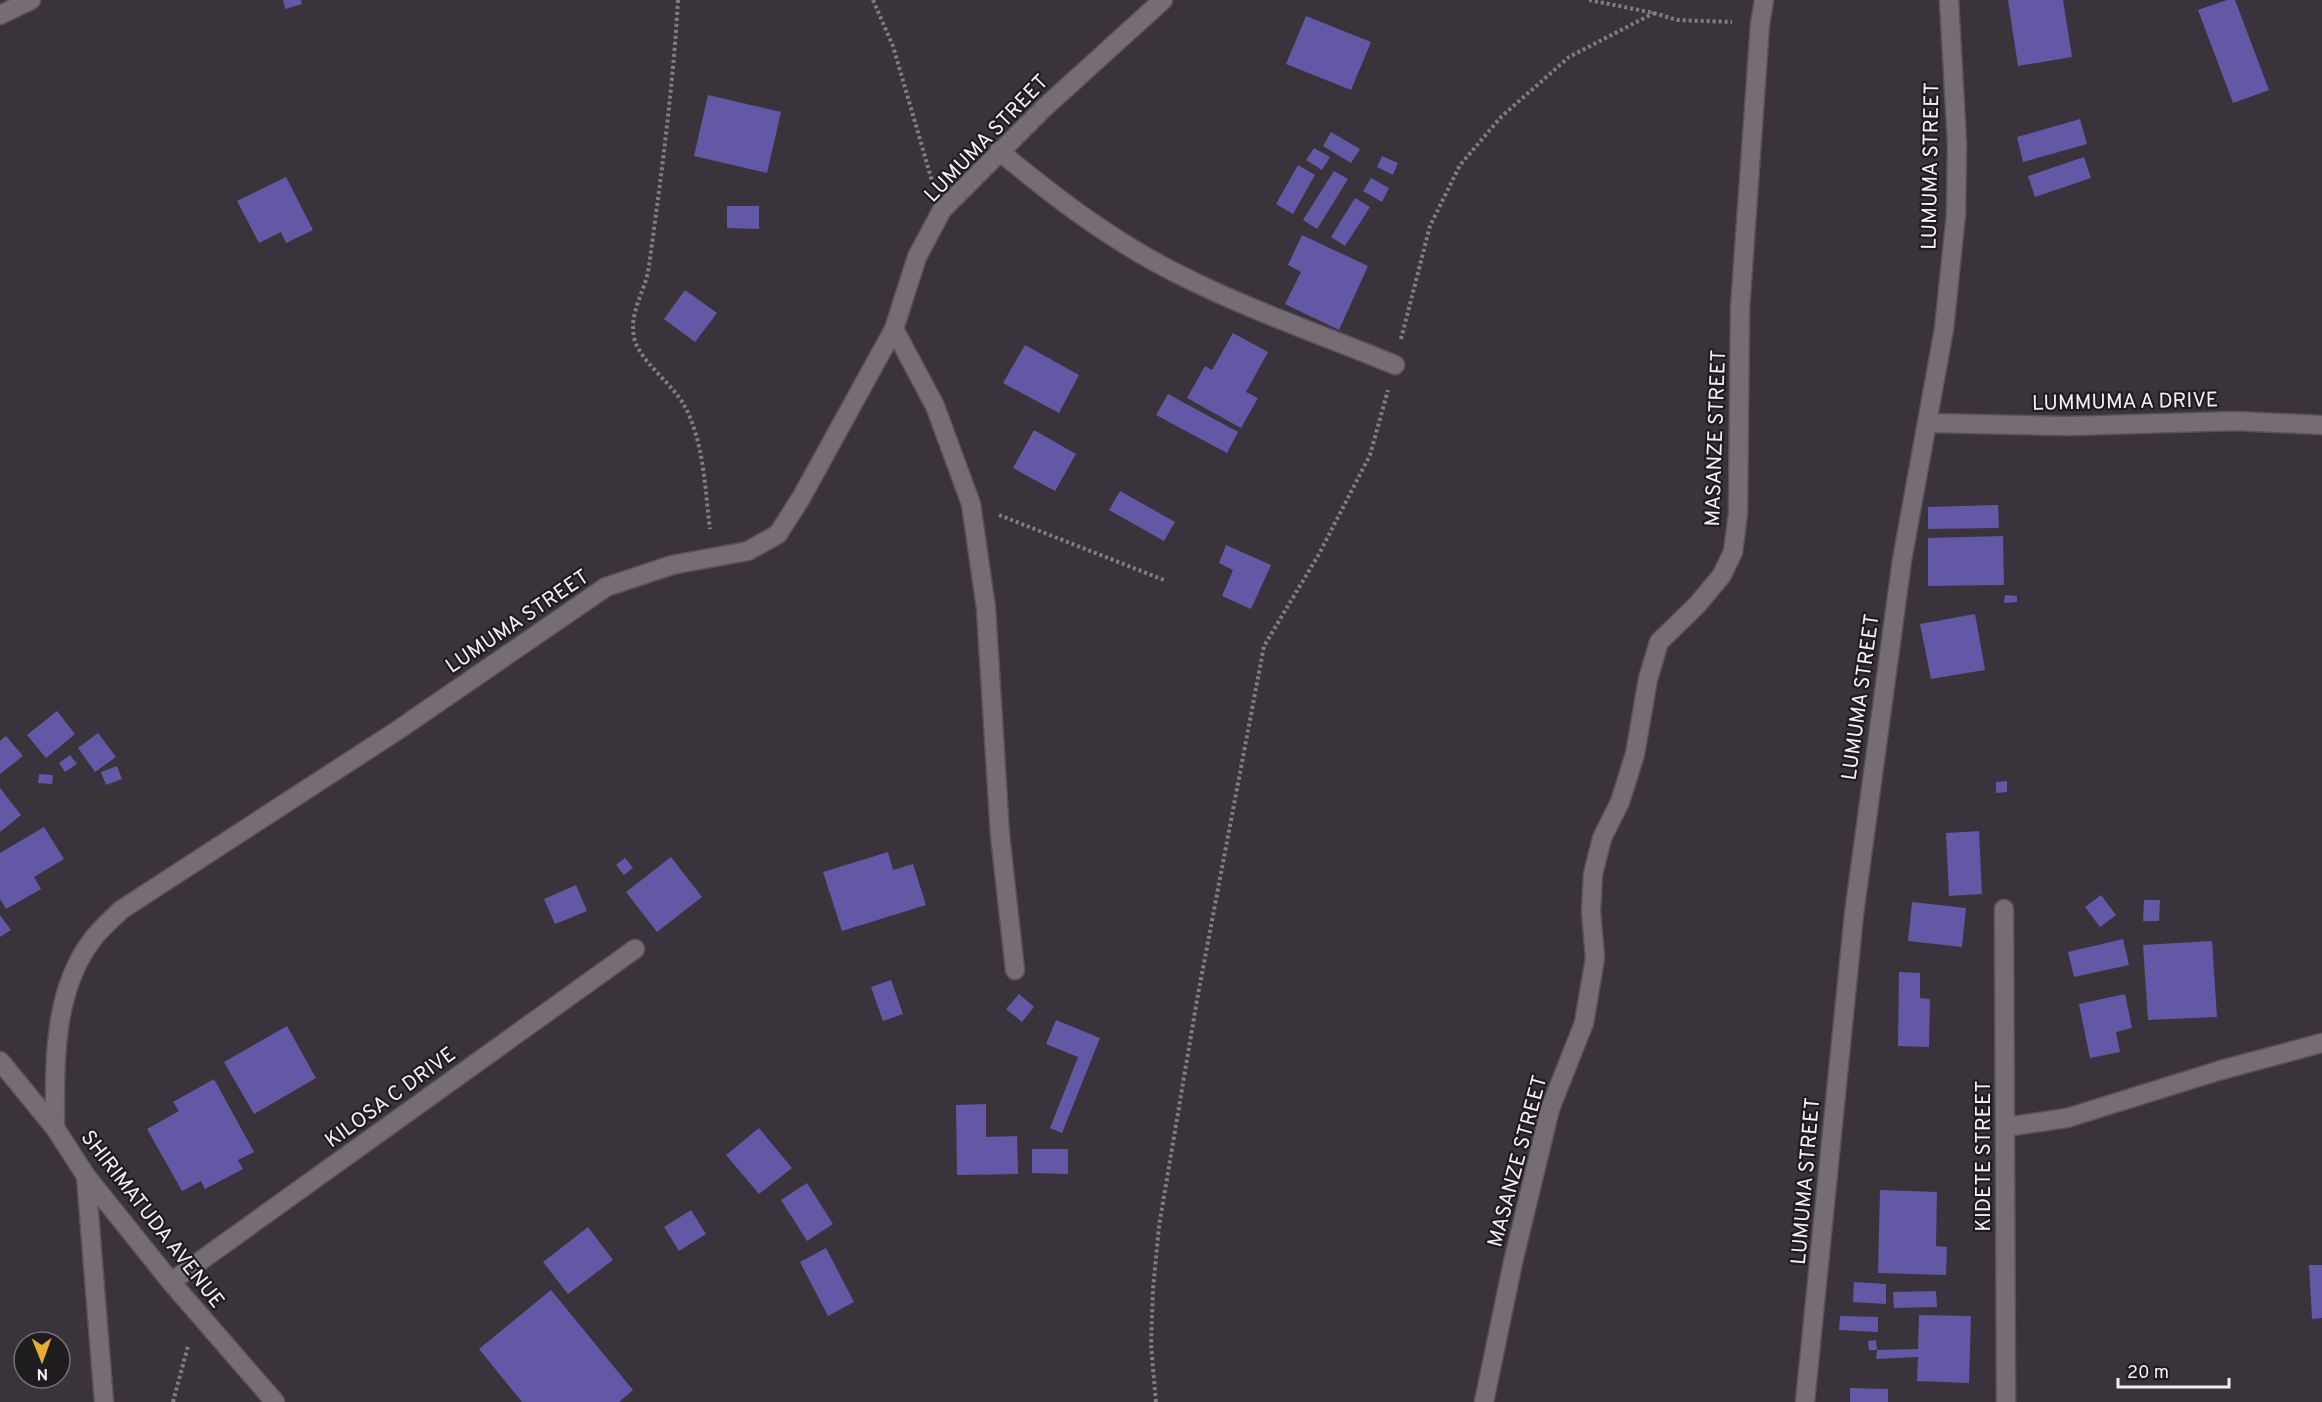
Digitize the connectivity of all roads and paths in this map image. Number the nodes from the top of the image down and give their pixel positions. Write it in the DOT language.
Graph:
graph roads {
  1 [pos="31,0"];
  2 [pos="678,0"];
  3 [pos="873,0"];
  4 [pos="1164,0"];
  5 [pos="1589,0"];
  6 [pos="1764,0"];
  7 [pos="1949,0"];
  8 [pos="9,8"];
  9 [pos="1654,12"];
  10 [pos="1760,24"];
  11 [pos="999,151"];
  12 [pos="942,210"];
  13 [pos="894,329"];
  14 [pos="1395,365"];
  15 [pos="1929,423"];
  16 [pos="2322,425"];
  17 [pos="971,504"];
  18 [pos="714,557"];
  19 [pos="1164,580"];
  20 [pos="2004,909"];
  21 [pos="635,949"];
  22 [pos="1015,970"];
  23 [pos="2322,1043"];
  24 [pos="0,1061"];
  25 [pos="2005,1127"];
  26 [pos="55,1128"];
  27 [pos="86,1176"];
  28 [pos="171,1282"];
  29 [pos="196,1313"];
  30 [pos="104,1402"];
  31 [pos="173,1402"];
  32 [pos="275,1402"];
  33 [pos="1156,1402"];
  34 [pos="1484,1402"];
  35 [pos="1805,1402"];
  36 [pos="2006,1402"];
  1 -- 8 [label="street"];
  2 -- 18 [label="path"];
  3 -- 12 [label="path"];
  4 -- 11 [label="street, LUMUMA STREET"];
  5 -- 9 [label="path"];
  6 -- 10 [label="street, MASANZE STREET"];
  7 -- 15 [label="street, LUMUMA STREET"];
  9 -- 10 [label="path"];
  9 -- 14 [label="path"];
  10 -- 34 [label="street, MASANZE STREET"];
  11 -- 12 [label="street, LUMUMA STREET"];
  11 -- 14 [label="street"];
  12 -- 13 [label="street, LUMUMA STREET"];
  13 -- 17 [label="street"];
  13 -- 18 [label="street, LUMUMA STREET"];
  14 -- 33 [label="path"];
  15 -- 16 [label="street, LUMMUMA A DRIVE"];
  15 -- 35 [label="street, LUMUMA STREET"];
  17 -- 19 [label="path"];
  17 -- 22 [label="street"];
  18 -- 26 [label="street, LUMUMA STREET"];
  20 -- 25 [label="street, KIDETE STREET"];
  21 -- 28 [label="street, KILOSA C DRIVE"];
  23 -- 25 [label="street"];
  24 -- 26 [label="street, SHIRIMATUDA AVENUE"];
  25 -- 36 [label="street, KIDETE STREET"];
  26 -- 27 [label="street, SHIRIMATUDA AVENUE"];
  27 -- 28 [label="street, SHIRIMATUDA AVENUE"];
  27 -- 30 [label="street"];
  28 -- 29 [label="street, SHIRIMATUDA AVENUE"];
  29 -- 31 [label="path"];
  29 -- 32 [label="street, SHIRIMATUDA AVENUE"];
}
